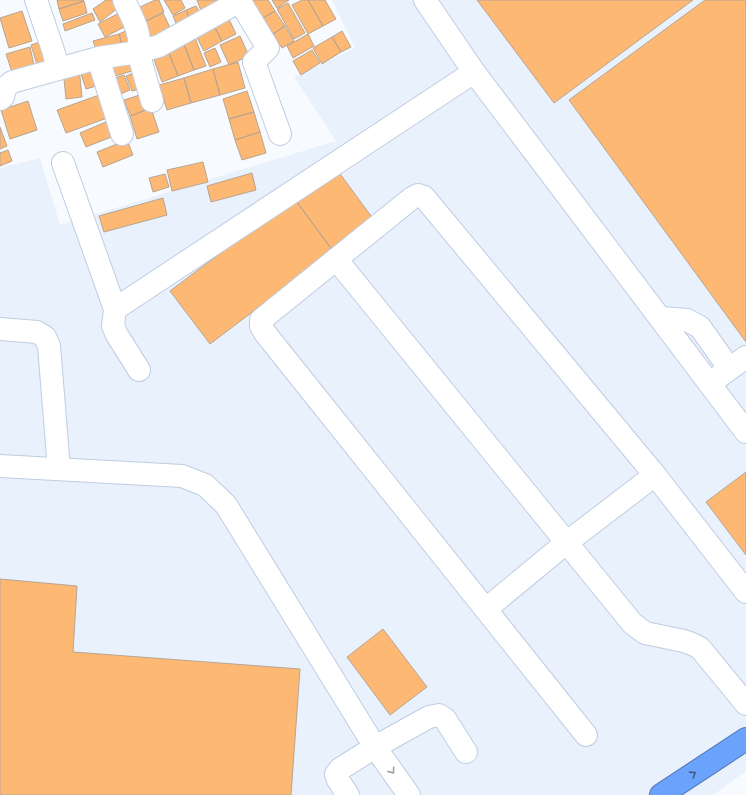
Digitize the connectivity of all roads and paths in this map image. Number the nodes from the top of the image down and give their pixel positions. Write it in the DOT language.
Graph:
graph roads {
  1 [pos="36,0"];
  2 [pos="124,0"];
  3 [pos="240,0"];
  4 [pos="425,0"];
  5 [pos="138,52"];
  6 [pos="98,58"];
  7 [pos="58,69"];
  8 [pos="474,72"];
  9 [pos="0,99"];
  10 [pos="152,101"];
  11 [pos="122,134"];
  12 [pos="280,134"];
  13 [pos="63,163"];
  14 [pos="336,259"];
  15 [pos="115,309"];
  16 [pos="661,318"];
  17 [pos="0,329"];
  18 [pos="738,363"];
  19 [pos="139,370"];
  20 [pos="710,383"];
  21 [pos="746,432"];
  22 [pos="0,466"];
  23 [pos="59,469"];
  24 [pos="655,476"];
  25 [pos="566,543"];
  26 [pos="746,592"];
  27 [pos="486,609"];
  28 [pos="746,704"];
  29 [pos="586,735"];
  30 [pos="746,739"];
  31 [pos="375,747"];
  32 [pos="466,752"];
  33 [pos="348,795"];
  34 [pos="409,795"];
  35 [pos="661,795"];
  1 -- 7 [label="street"];
  2 -- 5 [label="street"];
  3 -- 5 [label="street"];
  3 -- 12 [label="street"];
  4 -- 8 [label="street"];
  5 -- 6 [label="street"];
  5 -- 10 [label="street"];
  6 -- 7 [label="street"];
  6 -- 11 [label="street"];
  7 -- 9 [label="street"];
  8 -- 15 [label="street"];
  8 -- 16 [label="street"];
  13 -- 15 [label="street"];
  14 -- 24 [label="street"];
  14 -- 25 [label="street"];
  14 -- 27 [label="street"];
  15 -- 19 [label="street"];
  16 -- 18 [label="street"];
  16 -- 20 [label="street"];
  17 -- 23 [label="street"];
  18 -- 20 [label="street"];
  20 -- 21 [label="street"];
  22 -- 23 [label="street"];
  23 -- 31 [label="street"];
  24 -- 25 [label="street"];
  24 -- 26 [label="street"];
  25 -- 27 [label="street"];
  25 -- 28 [label="street"];
  27 -- 29 [label="street"];
  35 -- 30 [label="highway, one-way"];
  31 -- 32 [label="street"];
  31 -- 33 [label="street"];
  31 -- 34 [label="street, one-way"];
}
